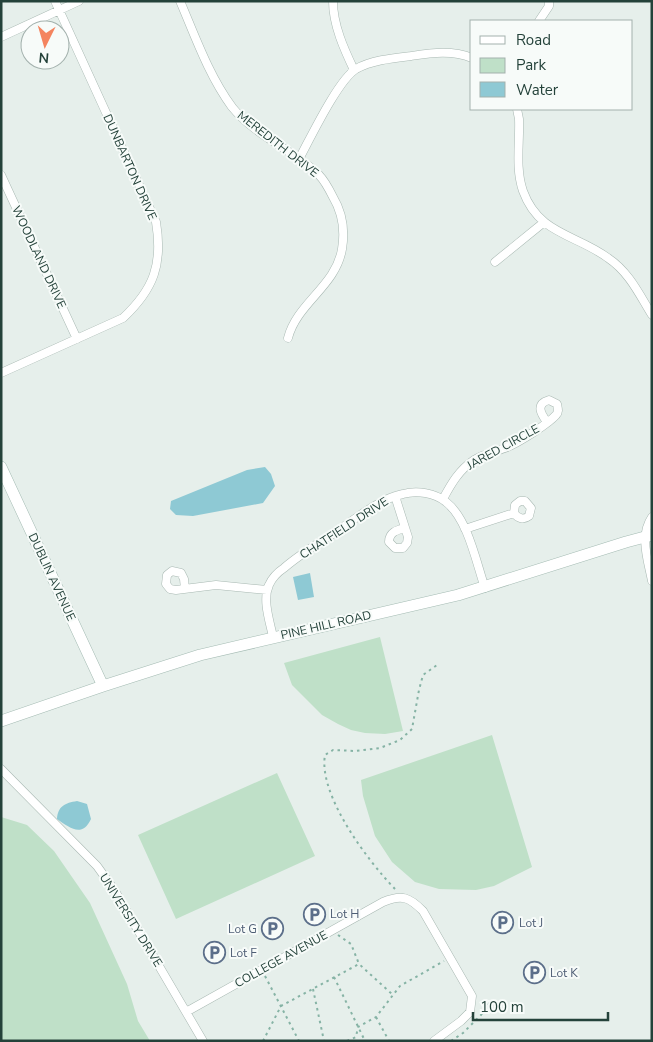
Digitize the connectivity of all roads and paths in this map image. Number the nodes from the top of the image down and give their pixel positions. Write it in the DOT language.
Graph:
graph roads {
  1 [pos="55,1"];
  2 [pos="80,1"];
  3 [pos="180,1"];
  4 [pos="333,1"];
  5 [pos="549,1"];
  6 [pos="59,11"];
  7 [pos="540,20"];
  8 [pos="1,37"];
  9 [pos="470,57"];
  10 [pos="354,70"];
  11 [pos="517,110"];
  12 [pos="299,159"];
  13 [pos="1,175"];
  14 [pos="543,223"];
  15 [pos="495,262"];
  16 [pos="652,316"];
  17 [pos="288,338"];
  18 [pos="76,340"];
  19 [pos="1,373"];
  20 [pos="548,422"];
  21 [pos="1,467"];
  22 [pos="395,496"];
  23 [pos="443,499"];
  24 [pos="514,514"];
  25 [pos="652,517"];
  26 [pos="405,528"];
  27 [pos="465,529"];
  28 [pos="648,536"];
  29 [pos="652,581"];
  30 [pos="485,588"];
  31 [pos="185,589"];
  32 [pos="267,590"];
  33 [pos="273,637"];
  34 [pos="437,665"];
  35 [pos="103,686"];
  36 [pos="1,721"];
  37 [pos="1,769"];
  38 [pos="404,898"];
  39 [pos="334,930"];
  40 [pos="450,958"];
  41 [pos="359,964"];
  42 [pos="262,969"];
  43 [pos="334,977"];
  44 [pos="313,988"];
  45 [pos="393,995"];
  46 [pos="281,1006"];
  47 [pos="186,1012"];
  48 [pos="376,1018"];
  49 [pos="358,1027"];
  50 [pos="264,1040"];
  51 [pos="202,1041"];
  52 [pos="299,1041"];
  53 [pos="324,1041"];
  54 [pos="347,1041"];
  55 [pos="365,1041"];
  56 [pos="389,1041"];
  57 [pos="434,1041"];
  1 -- 6 [label="street, DUNBARTON DRIVE"];
  2 -- 6 [label="street"];
  3 -- 12 [label="street, MEREDITH DRIVE"];
  4 -- 10 [label="street"];
  5 -- 7 [label="street"];
  6 -- 8 [label="street"];
  6 -- 18 [label="street, DUNBARTON DRIVE"];
  9 -- 10 [label="street"];
  10 -- 12 [label="street"];
  11 -- 14 [label="street"];
  12 -- 17 [label="street, MEREDITH DRIVE"];
  13 -- 18 [label="street, WOODLAND DRIVE"];
  14 -- 15 [label="street"];
  14 -- 16 [label="street"];
  18 -- 19 [label="street, DUNBARTON DRIVE"];
  20 -- 23 [label="street, JARED CIRCLE"];
  21 -- 35 [label="street, DUBLIN AVENUE"];
  22 -- 23 [label="street, CHATFIELD DRIVE"];
  22 -- 26 [label="street"];
  22 -- 32 [label="street, CHATFIELD DRIVE"];
  23 -- 27 [label="street"];
  24 -- 27 [label="street"];
  25 -- 28 [label="street"];
  27 -- 30 [label="street"];
  28 -- 29 [label="street"];
  28 -- 30 [label="street, PINE HILL ROAD"];
  30 -- 33 [label="street, PINE HILL ROAD"];
  31 -- 32 [label="street"];
  32 -- 33 [label="street"];
  33 -- 35 [label="street, PINE HILL ROAD"];
  34 -- 38 [label="path"];
  35 -- 36 [label="street, PINE HILL ROAD"];
  37 -- 47 [label="street, UNIVERSITY DRIVE"];
  38 -- 39 [label="street, COLLEGE AVENUE"];
  38 -- 40 [label="street"];
  39 -- 41 [label="path"];
  39 -- 42 [label="street, COLLEGE AVENUE"];
  40 -- 45 [label="path"];
  40 -- 57 [label="street"];
  41 -- 43 [label="path"];
  41 -- 45 [label="path"];
  42 -- 46 [label="path"];
  42 -- 47 [label="street, COLLEGE AVENUE"];
  43 -- 44 [label="path"];
  43 -- 49 [label="path"];
  44 -- 46 [label="path"];
  44 -- 53 [label="path"];
  45 -- 48 [label="path"];
  46 -- 50 [label="path"];
  46 -- 52 [label="path"];
  47 -- 51 [label="street, UNIVERSITY DRIVE"];
  48 -- 49 [label="path"];
  48 -- 56 [label="path"];
  49 -- 54 [label="path"];
  49 -- 55 [label="path"];
}
